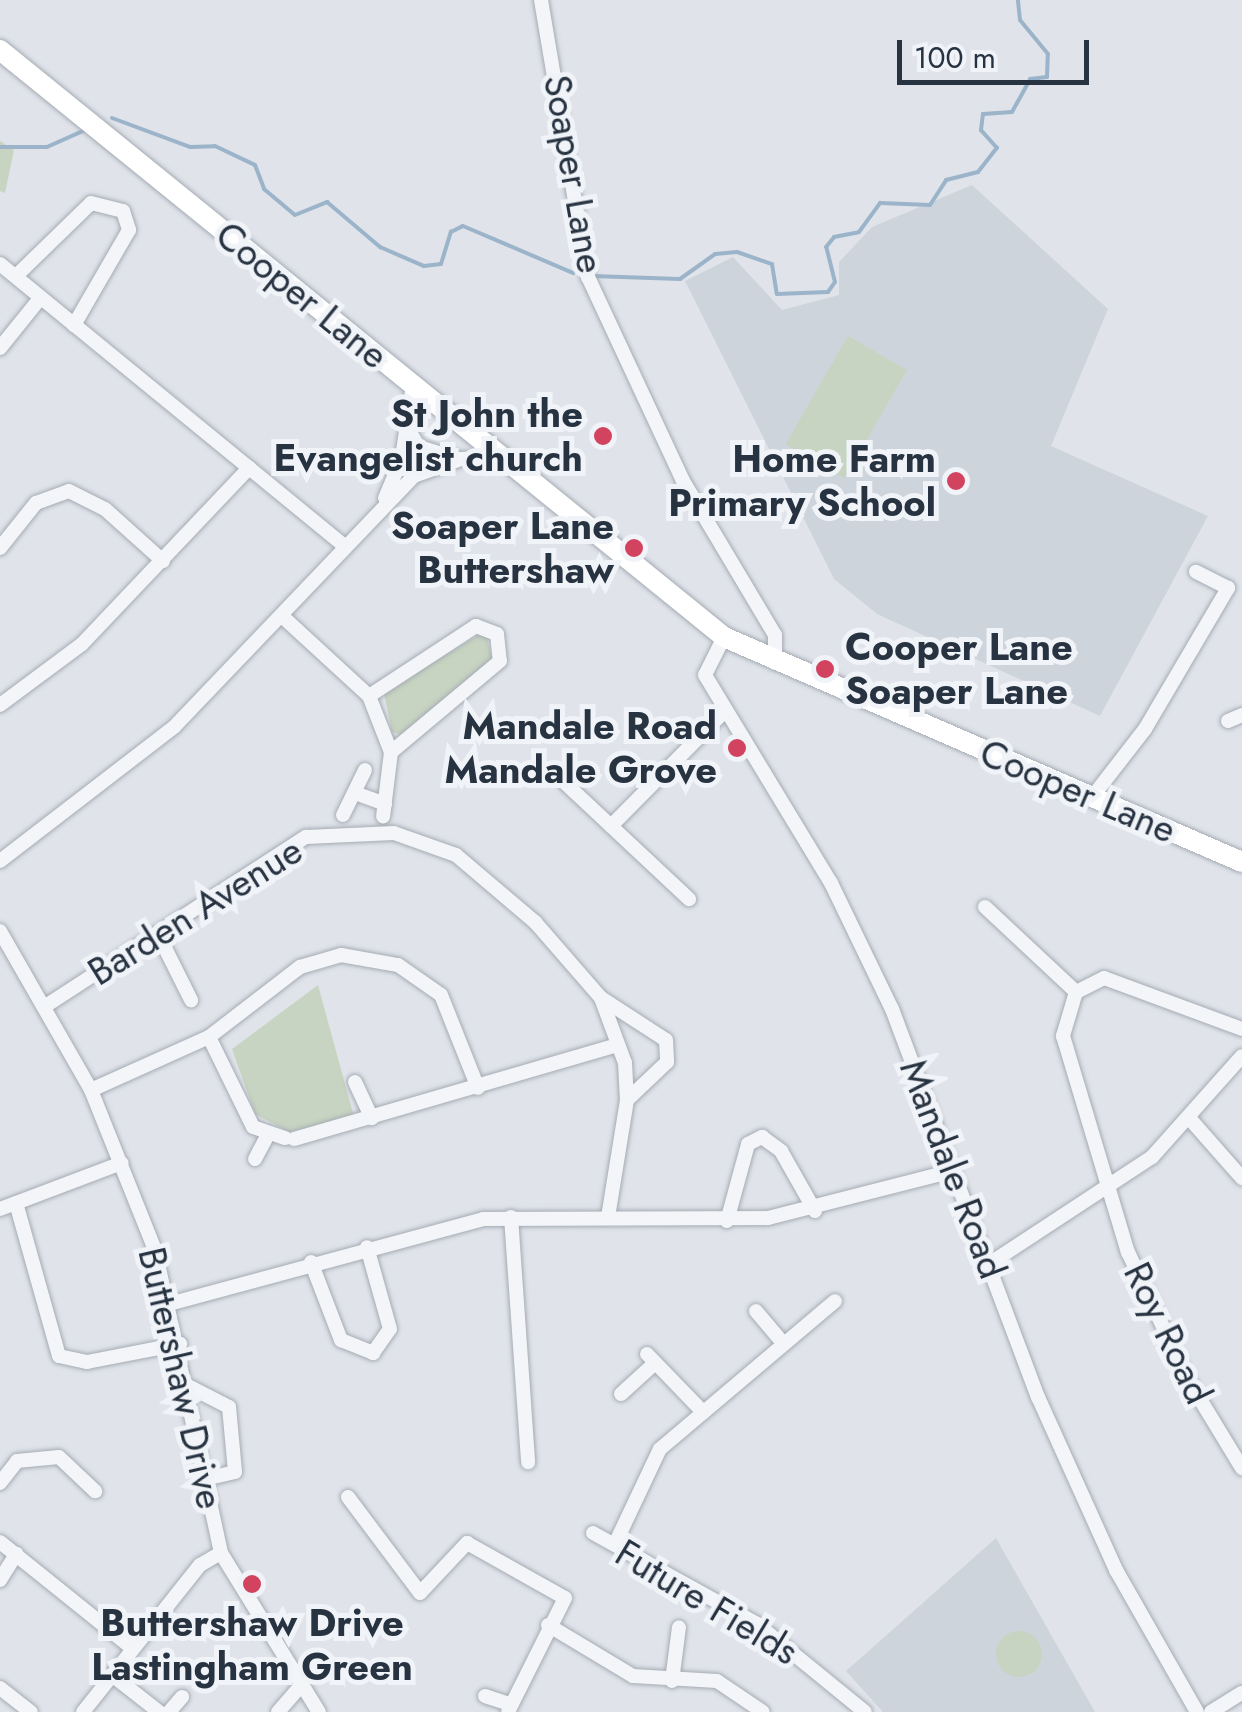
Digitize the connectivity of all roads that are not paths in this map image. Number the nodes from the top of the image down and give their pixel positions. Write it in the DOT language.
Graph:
graph roads {
  1 [pos="541,0"];
  2 [pos="0,50"];
  3 [pos="0,264"];
  4 [pos="17,275"];
  5 [pos="38,302"];
  6 [pos="74,325"];
  7 [pos="0,348"];
  8 [pos="413,384"];
  9 [pos="408,428"];
  10 [pos="504,458"];
  11 [pos="461,459"];
  12 [pos="249,468"];
  13 [pos="382,503"];
  14 [pos="344,546"];
  15 [pos="0,548"];
  16 [pos="163,561"];
  17 [pos="1196,572"];
  18 [pos="283,618"];
  19 [pos="724,637"];
  20 [pos="774,663"];
  21 [pos="369,696"];
  22 [pos="0,705"];
  23 [pos="724,712"];
  24 [pos="391,752"];
  25 [pos="364,770"];
  26 [pos="565,784"];
  27 [pos="355,793"];
  28 [pos="1093,796"];
  29 [pos="343,815"];
  30 [pos="611,826"];
  31 [pos="0,860"];
  32 [pos="1242,862"];
  33 [pos="689,899"];
  34 [pos="985,907"];
  35 [pos="0,931"];
  36 [pos="158,936"];
  37 [pos="1076,992"];
  38 [pos="601,998"];
  39 [pos="191,1000"];
  40 [pos="47,1005"];
  41 [pos="1242,1029"];
  42 [pos="209,1037"];
  43 [pos="618,1045"];
  44 [pos="1242,1056"];
  45 [pos="355,1082"];
  46 [pos="478,1088"];
  47 [pos="91,1090"];
  48 [pos="626,1100"];
  49 [pos="372,1118"];
  50 [pos="1190,1120"];
  51 [pos="268,1134"];
  52 [pos="255,1159"];
  53 [pos="122,1163"];
  54 [pos="953,1171"];
  55 [pos="1242,1178"];
  56 [pos="1112,1190"];
  57 [pos="16,1203"];
  58 [pos="0,1209"];
  59 [pos="815,1211"];
  60 [pos="511,1217"];
  61 [pos="608,1217"];
  62 [pos="727,1221"];
  63 [pos="367,1247"];
  64 [pos="310,1262"];
  65 [pos="989,1264"];
  66 [pos="835,1301"];
  67 [pos="169,1304"];
  68 [pos="756,1311"];
  69 [pos="783,1343"];
  70 [pos="180,1344"];
  71 [pos="188,1386"];
  72 [pos="621,1394"];
  73 [pos="701,1410"];
  74 [pos="528,1462"];
  75 [pos="1242,1468"];
  76 [pos="206,1479"];
  77 [pos="0,1483"];
  78 [pos="95,1491"];
  79 [pos="348,1498"];
  80 [pos="592,1533"];
  81 [pos="0,1542"];
  82 [pos="614,1544"];
  83 [pos="221,1553"];
  84 [pos="16,1554"];
  85 [pos="0,1580"];
  86 [pos="548,1625"];
  87 [pos="680,1627"];
  88 [pos="132,1648"];
  89 [pos="112,1675"];
  90 [pos="672,1680"];
  91 [pos="301,1686"];
  92 [pos="0,1688"];
  93 [pos="1242,1693"];
  94 [pos="485,1696"];
  95 [pos="182,1697"];
  96 [pos="507,1707"];
  97 [pos="31,1712"];
  98 [pos="83,1712"];
  99 [pos="158,1712"];
  100 [pos="170,1712"];
  101 [pos="278,1712"];
  102 [pos="319,1712"];
  103 [pos="763,1712"];
  104 [pos="865,1712"];
  105 [pos="1197,1712"];
  106 [pos="1211,1712"];
  1 -- 20 [label="street, Soaper Lane"];
  2 -- 8 [label="main road, Cooper Lane"];
  3 -- 4 [label="street"];
  4 -- 5 [label="street"];
  4 -- 6 [label="street"];
  5 -- 6 [label="street"];
  5 -- 7 [label="street"];
  6 -- 12 [label="street"];
  8 -- 9 [label="street"];
  8 -- 10 [label="main road, Cooper Lane"];
  9 -- 11 [label="street"];
  9 -- 13 [label="street"];
  10 -- 11 [label="street"];
  10 -- 19 [label="main road, Cooper Lane"];
  11 -- 13 [label="street"];
  12 -- 14 [label="street"];
  12 -- 16 [label="street"];
  13 -- 14 [label="street"];
  14 -- 18 [label="street"];
  15 -- 16 [label="street"];
  16 -- 22 [label="street"];
  17 -- 28 [label="street"];
  18 -- 21 [label="street"];
  18 -- 31 [label="street"];
  19 -- 20 [label="main road, Cooper Lane"];
  19 -- 23 [label="street, Mandale Road"];
  20 -- 28 [label="main road, Cooper Lane"];
  21 -- 24 [label="street"];
  21 -- 24 [label="street"];
  23 -- 30 [label="street"];
  23 -- 54 [label="street, Mandale Road"];
  24 -- 27 [label="street"];
  25 -- 27 [label="street"];
  26 -- 30 [label="street"];
  27 -- 29 [label="street"];
  28 -- 32 [label="main road, Cooper Lane"];
  30 -- 33 [label="street"];
  34 -- 37 [label="street"];
  35 -- 40 [label="street, Buttershaw Drive"];
  36 -- 38 [label="street, Barden Avenue"];
  36 -- 39 [label="street"];
  36 -- 40 [label="street, Barden Avenue"];
  37 -- 41 [label="street"];
  37 -- 56 [label="street, Roy Road"];
  38 -- 43 [label="street, Barden Avenue"];
  38 -- 48 [label="street"];
  40 -- 47 [label="street, Buttershaw Drive"];
  42 -- 46 [label="street"];
  42 -- 47 [label="street"];
  42 -- 51 [label="street"];
  43 -- 46 [label="street"];
  43 -- 48 [label="street, Barden Avenue"];
  44 -- 50 [label="street"];
  45 -- 49 [label="street"];
  46 -- 49 [label="street"];
  47 -- 53 [label="street, Buttershaw Drive"];
  48 -- 61 [label="street, Barden Avenue"];
  49 -- 51 [label="street"];
  50 -- 55 [label="street"];
  50 -- 56 [label="street"];
  51 -- 52 [label="street"];
  53 -- 57 [label="street"];
  53 -- 67 [label="street, Buttershaw Drive"];
  54 -- 59 [label="street"];
  54 -- 65 [label="street, Mandale Road"];
  56 -- 65 [label="street"];
  56 -- 75 [label="street, Roy Road"];
  57 -- 58 [label="street"];
  57 -- 70 [label="street"];
  59 -- 62 [label="street"];
  59 -- 62 [label="street"];
  60 -- 61 [label="street"];
  60 -- 63 [label="street"];
  60 -- 74 [label="street"];
  61 -- 62 [label="street"];
  63 -- 64 [label="street"];
  63 -- 64 [label="street"];
  64 -- 67 [label="street"];
  65 -- 105 [label="street, Mandale Road"];
  66 -- 69 [label="street"];
  67 -- 70 [label="street, Buttershaw Drive"];
  68 -- 69 [label="street"];
  69 -- 73 [label="street"];
  70 -- 71 [label="street, Buttershaw Drive"];
  71 -- 76 [label="street, Buttershaw Drive"];
  71 -- 76 [label="street"];
  72 -- 73 [label="street"];
  73 -- 82 [label="street"];
  76 -- 83 [label="street, Buttershaw Drive"];
  77 -- 78 [label="street"];
  79 -- 86 [label="street"];
  80 -- 82 [label="street, Future Fields"];
  81 -- 84 [label="street"];
  82 -- 104 [label="street, Future Fields"];
  83 -- 88 [label="street"];
  83 -- 91 [label="street, Buttershaw Drive"];
  84 -- 85 [label="street"];
  84 -- 88 [label="street"];
  86 -- 90 [label="street"];
  86 -- 96 [label="street"];
  87 -- 90 [label="street"];
  88 -- 89 [label="street"];
  89 -- 98 [label="street"];
  89 -- 99 [label="street"];
  90 -- 103 [label="street"];
  91 -- 101 [label="street"];
  91 -- 102 [label="street, Buttershaw Drive"];
  92 -- 97 [label="street"];
  93 -- 106 [label="street"];
  94 -- 96 [label="street"];
  95 -- 100 [label="street"];
}
